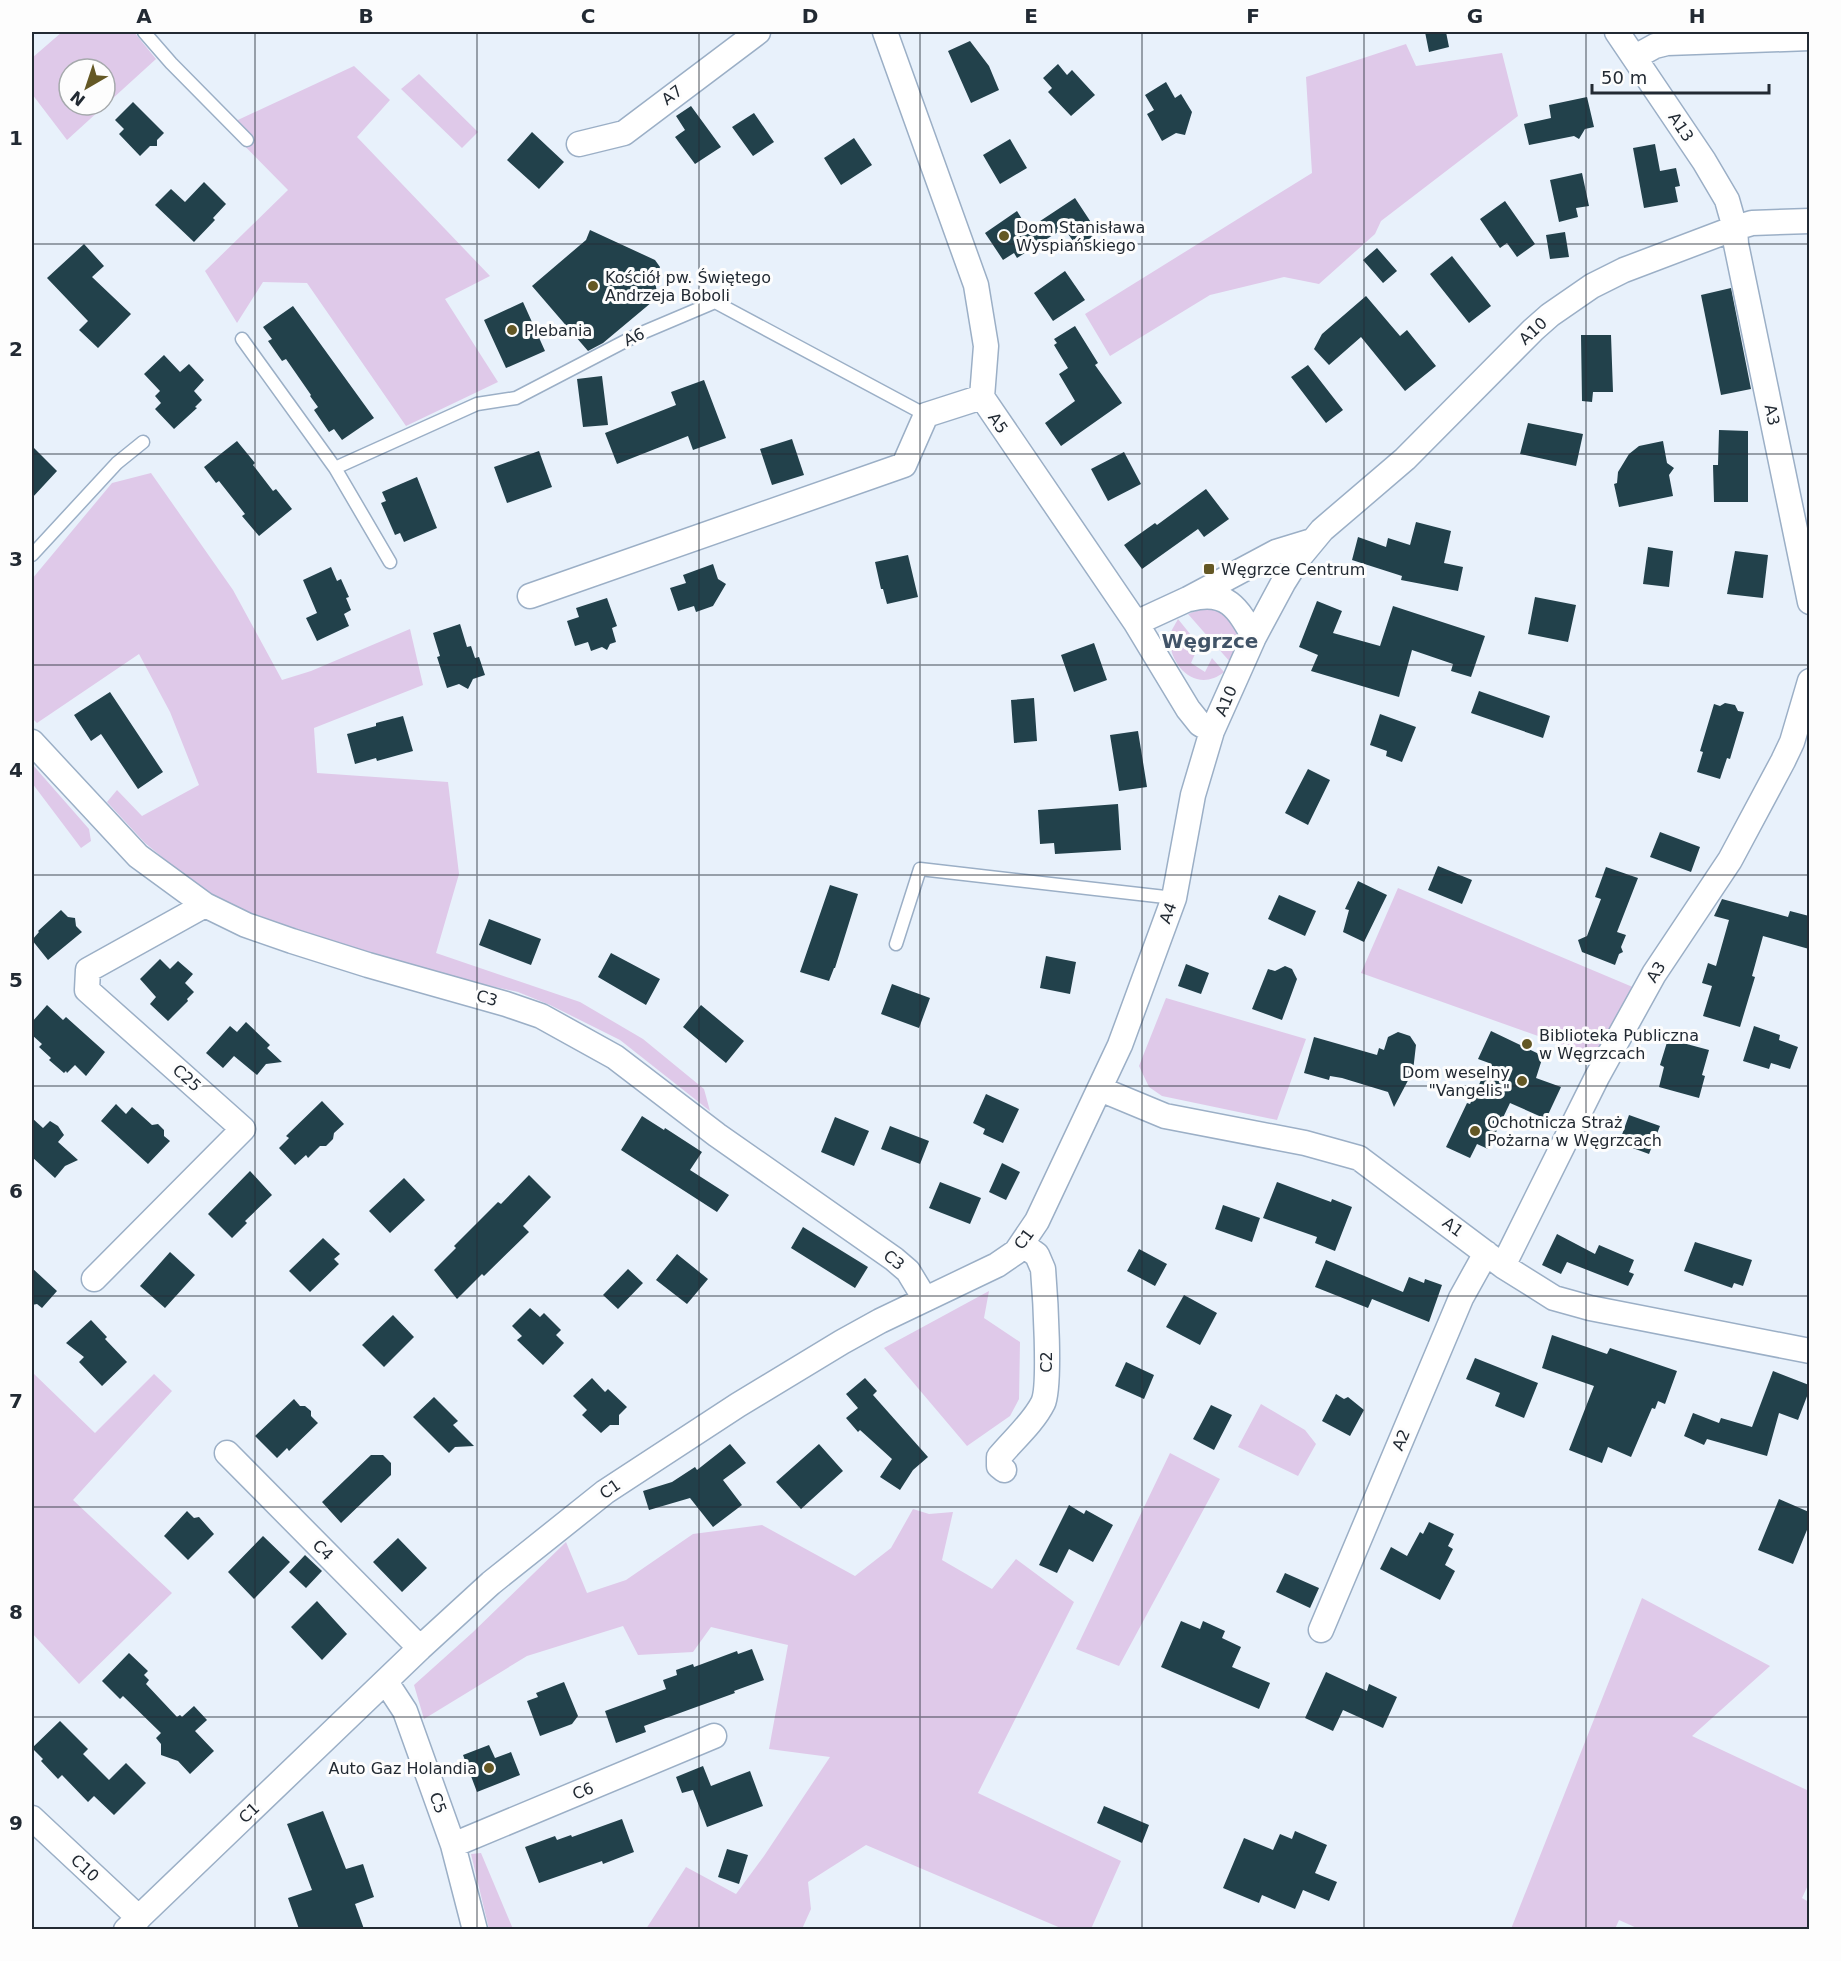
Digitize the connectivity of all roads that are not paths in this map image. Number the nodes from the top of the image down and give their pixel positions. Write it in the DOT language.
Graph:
graph roads {
  1 [pos="144,32"];
  2 [pos="758,32"];
  3 [pos="885,32"];
  4 [pos="1617,32"];
  5 [pos="1809,38"];
  6 [pos="1635,57"];
  7 [pos="247,140"];
  8 [pos="579,144"];
  9 [pos="1809,221"];
  10 [pos="1735,228"];
  11 [pos="242,339"];
  12 [pos="981,398"];
  13 [pos="926,415"];
  14 [pos="143,442"];
  15 [pos="335,468"];
  16 [pos="1312,541"];
  17 [pos="32,555"];
  18 [pos="390,562"];
  19 [pos="531,596"];
  20 [pos="1188,599"];
  21 [pos="1809,602"];
  22 [pos="1136,623"];
  23 [pos="1254,637"];
  24 [pos="1809,681"];
  25 [pos="1212,731"];
  26 [pos="32,742"];
  27 [pos="1174,898"];
  28 [pos="205,905"];
  29 [pos="896,944"];
  30 [pos="1100,1089"];
  31 [pos="1023,1244"];
  32 [pos="1495,1259"];
  33 [pos="94,1279"];
  34 [pos="925,1299"];
  35 [pos="1809,1351"];
  36 [pos="227,1453"];
  37 [pos="1004,1470"];
  38 [pos="1321,1630"];
  39 [pos="420,1648"];
  40 [pos="386,1682"];
  41 [pos="714,1736"];
  42 [pos="32,1818"];
  43 [pos="453,1845"];
  44 [pos="133,1924"];
  45 [pos="475,1929"];
  1 -- 7 [label="lane"];
  2 -- 8 [label="street, A7"];
  3 -- 12 [label="street, A5"];
  4 -- 6 [label="street, A13"];
  5 -- 6 [label="street"];
  6 -- 10 [label="street, A13"];
  9 -- 10 [label="street, A10"];
  10 -- 16 [label="street, A10"];
  10 -- 21 [label="street, A3"];
  11 -- 15 [label="lane"];
  12 -- 13 [label="street"];
  12 -- 22 [label="street, A5"];
  13 -- 15 [label="lane, A6"];
  13 -- 19 [label="street"];
  14 -- 17 [label="lane"];
  15 -- 18 [label="lane"];
  16 -- 20 [label="street, A10"];
  16 -- 23 [label="street, A10"];
  20 -- 22 [label="street, A10"];
  20 -- 23 [label="street, A10"];
  22 -- 25 [label="street, A5"];
  23 -- 25 [label="street, A10"];
  24 -- 32 [label="street, A3"];
  25 -- 27 [label="street, A4"];
  26 -- 28 [label="street, C3"];
  27 -- 29 [label="lane"];
  27 -- 30 [label="street, A4"];
  28 -- 33 [label="street, C25"];
  28 -- 34 [label="street, C3"];
  30 -- 31 [label="street, C1"];
  30 -- 32 [label="street, A1"];
  31 -- 34 [label="street, C1"];
  31 -- 37 [label="street, C2"];
  32 -- 35 [label="street, A1"];
  32 -- 38 [label="street, A2"];
  34 -- 39 [label="street, C1"];
  36 -- 39 [label="street, C4"];
  39 -- 40 [label="street, C1"];
  40 -- 43 [label="street, C5"];
  40 -- 44 [label="street, C1"];
  41 -- 43 [label="street, C6"];
  42 -- 44 [label="street, C10"];
  43 -- 45 [label="street, C5"];
}
